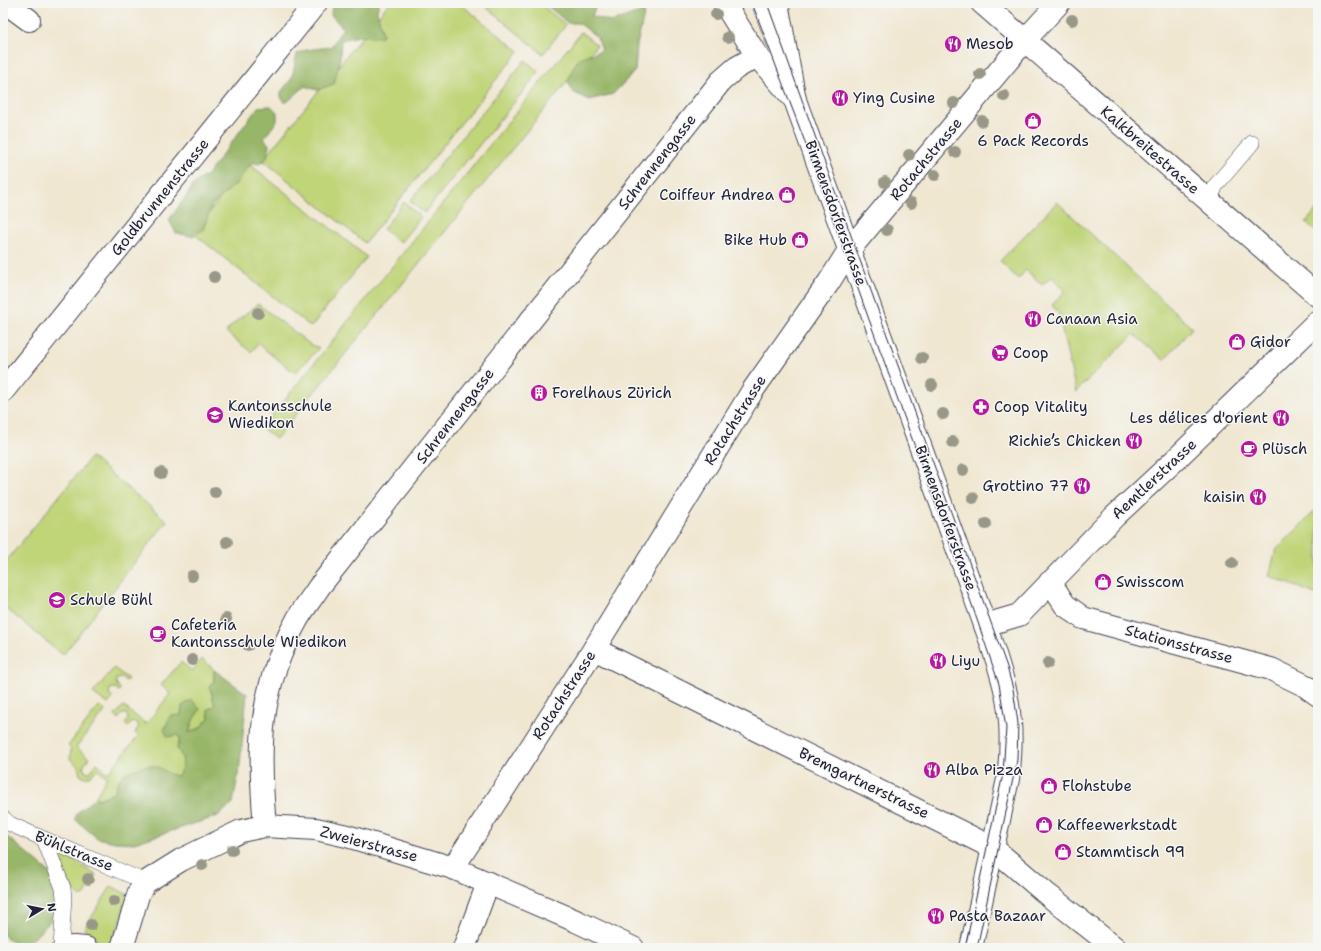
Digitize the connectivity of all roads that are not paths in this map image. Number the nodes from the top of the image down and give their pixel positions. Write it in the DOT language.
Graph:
graph roads {
  1 [pos="6,3"];
  2 [pos="316,3"];
  3 [pos="724,3"];
  4 [pos="759,3"];
  5 [pos="777,3"];
  6 [pos="982,3"];
  7 [pos="1059,3"];
  8 [pos="29,20"];
  9 [pos="1025,40"];
  10 [pos="757,56"];
  11 [pos="795,100"];
  12 [pos="1252,143"];
  13 [pos="1209,202"];
  14 [pos="849,250"];
  15 [pos="1318,296"];
  16 [pos="1318,322"];
  17 [pos="3,391"];
  18 [pos="1050,582"];
  19 [pos="985,625"];
  20 [pos="594,649"];
  21 [pos="1318,695"];
  22 [pos="3,818"];
  23 [pos="265,826"];
  24 [pos="44,839"];
  25 [pos="993,848"];
  26 [pos="453,868"];
  27 [pos="146,882"];
  28 [pos="488,883"];
  29 [pos="63,948"];
  30 [pos="86,948"];
  31 [pos="122,948"];
  32 [pos="464,948"];
  33 [pos="633,948"];
  34 [pos="971,948"];
  35 [pos="1115,948"];
  1 -- 8 [label="street"];
  2 -- 17 [label="street, Goldbrunnenstrasse"];
  3 -- 10 [label="street, Birmensdorferstrasse"];
  4 -- 11 [label="lane, Birmensdorferstrasse"];
  5 -- 11 [label="street, Birmensdorferstrasse"];
  6 -- 9 [label="street, Kalkbreitestrasse"];
  7 -- 9 [label="street, Rotachstrasse"];
  9 -- 13 [label="street, Kalkbreitestrasse"];
  9 -- 14 [label="street, Rotachstrasse"];
  10 -- 11 [label="street, Birmensdorferstrasse"];
  10 -- 23 [label="street, Schrennengasse"];
  11 -- 14 [label="street, Birmensdorferstrasse"];
  12 -- 13 [label="lane"];
  13 -- 15 [label="street, Kalkbreitestrasse"];
  14 -- 19 [label="street, Birmensdorferstrasse"];
  14 -- 20 [label="street, Rotachstrasse"];
  16 -- 18 [label="street, Aemtlerstrasse"];
  18 -- 19 [label="street, Aemtlerstrasse"];
  18 -- 21 [label="street, Stationsstrasse"];
  19 -- 25 [label="street, Birmensdorferstrasse"];
  20 -- 25 [label="street, Bremgartnerstrasse"];
  20 -- 26 [label="street, Rotachstrasse"];
  22 -- 24 [label="lane, Bühlstrasse"];
  23 -- 26 [label="street, Zweierstrasse"];
  23 -- 27 [label="street, Zweierstrasse"];
  24 -- 27 [label="lane, Bühlstrasse"];
  24 -- 29 [label="lane"];
  25 -- 34 [label="street, Birmensdorferstrasse"];
  25 -- 35 [label="street, Bremgartnerstrasse"];
  26 -- 28 [label="street, Zweierstrasse"];
  27 -- 31 [label="street, Zweierstrasse"];
  28 -- 32 [label="street"];
  28 -- 33 [label="street, Zweierstrasse"];
  29 -- 30 [label="street"];
}
